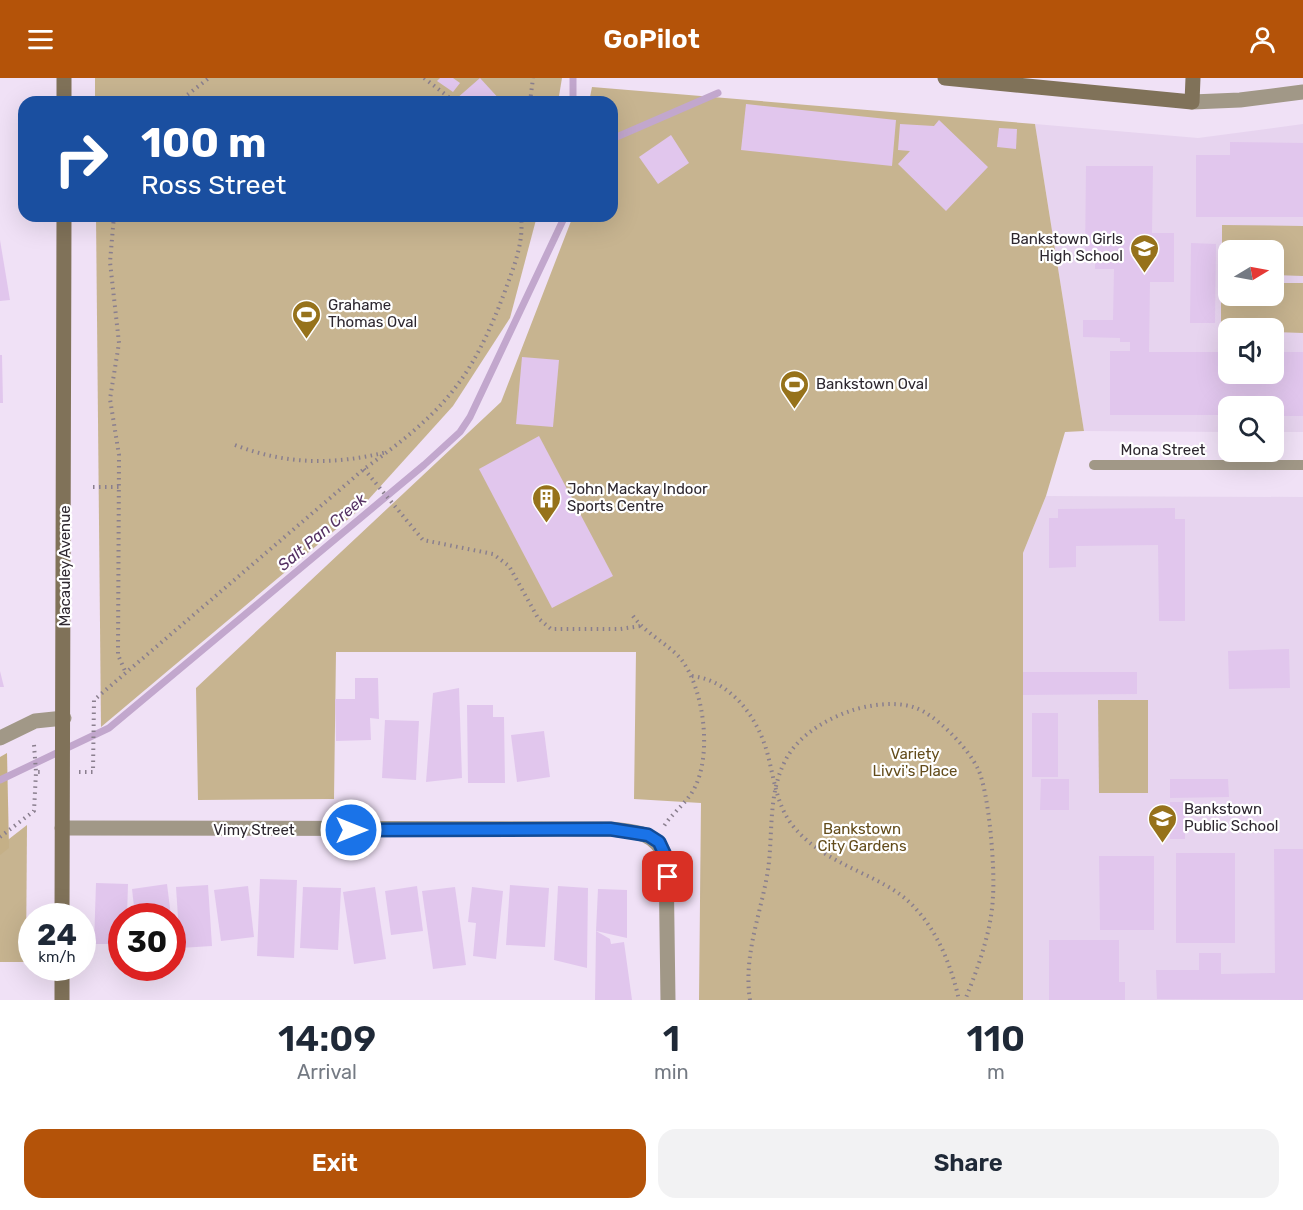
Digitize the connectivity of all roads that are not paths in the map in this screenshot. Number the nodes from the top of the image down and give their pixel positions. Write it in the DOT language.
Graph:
graph roads {
  1 [pos="64,78"];
  2 [pos="945,78"];
  3 [pos="1193,78"];
  4 [pos="1303,92"];
  5 [pos="64,96"];
  6 [pos="1192,102"];
  7 [pos="64,222"];
  8 [pos="1094,465"];
  9 [pos="1303,465"];
  10 [pos="64,718"];
  11 [pos="0,738"];
  12 [pos="62,828"];
  13 [pos="62,903"];
  14 [pos="62,981"];
  15 [pos="62,1000"];
  16 [pos="668,1000"];
  1 -- 5 [label="main road"];
  2 -- 6 [label="main road"];
  3 -- 6 [label="main road"];
  4 -- 6 [label="street"];
  7 -- 10 [label="main road, Macauley Avenue"];
  8 -- 9 [label="lane, Mona Street"];
  10 -- 11 [label="street"];
  10 -- 12 [label="main road, Macauley Avenue"];
  12 -- 13 [label="main road, Macauley Avenue"];
  12 -- 16 [label="street, Vimy Street"];
  14 -- 15 [label="main road"];
}
